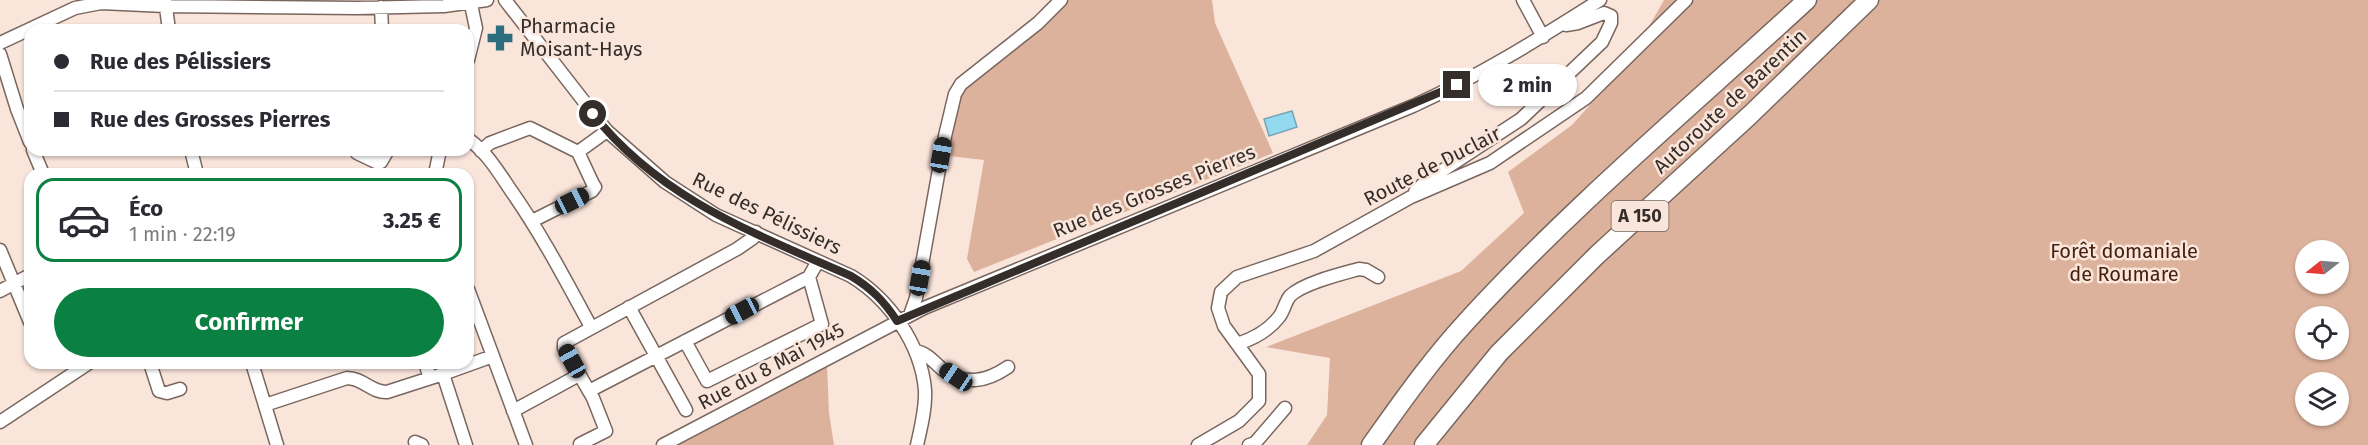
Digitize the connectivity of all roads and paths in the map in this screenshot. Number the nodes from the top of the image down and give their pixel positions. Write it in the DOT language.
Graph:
graph roads {
  1 [pos="487,0"];
  2 [pos="505,0"];
  3 [pos="1061,0"];
  4 [pos="1523,0"];
  5 [pos="1599,0"];
  6 [pos="1686,0"];
  7 [pos="1807,0"];
  8 [pos="1869,0"];
  9 [pos="470,2"];
  10 [pos="165,3"];
  11 [pos="75,4"];
  12 [pos="381,7"];
  13 [pos="37,24"];
  14 [pos="168,24"];
  15 [pos="381,24"];
  16 [pos="1559,26"];
  17 [pos="24,31"];
  18 [pos="474,36"];
  19 [pos="1543,37"];
  20 [pos="0,43"];
  21 [pos="0,54"];
  22 [pos="24,128"];
  23 [pos="607,131"];
  24 [pos="474,145"];
  25 [pos="481,151"];
  26 [pos="578,152"];
  27 [pos="363,156"];
  28 [pos="384,156"];
  29 [pos="1411,197"];
  30 [pos="532,221"];
  31 [pos="756,232"];
  32 [pos="0,250"];
  33 [pos="818,261"];
  34 [pos="809,276"];
  35 [pos="1378,277"];
  36 [pos="24,278"];
  37 [pos="14,284"];
  38 [pos="0,291"];
  39 [pos="474,305"];
  40 [pos="629,307"];
  41 [pos="24,308"];
  42 [pos="910,315"];
  43 [pos="897,321"];
  44 [pos="591,327"];
  45 [pos="685,342"];
  46 [pos="1238,346"];
  47 [pos="915,351"];
  48 [pos="493,356"];
  49 [pos="657,357"];
  50 [pos="474,363"];
  51 [pos="1008,367"];
  52 [pos="80,369"];
  53 [pos="152,369"];
  54 [pos="254,369"];
  55 [pos="431,369"];
  56 [pos="457,369"];
  57 [pos="579,375"];
  58 [pos="437,376"];
  59 [pos="180,388"];
  60 [pos="589,391"];
  61 [pos="265,405"];
  62 [pos="1286,408"];
  63 [pos="686,410"];
  64 [pos="513,411"];
  65 [pos="0,422"];
  66 [pos="580,444"];
  67 [pos="277,445"];
  68 [pos="466,445"];
  69 [pos="526,445"];
  70 [pos="663,445"];
  71 [pos="917,445"];
  72 [pos="1200,445"];
  73 [pos="1249,445"];
  74 [pos="1371,445"];
  75 [pos="1424,445"];
  1 -- 9 [label="street"];
  2 -- 23 [label="street, Rue des Pélissiers"];
  3 -- 42 [label="street"];
  4 -- 19 [label="street"];
  5 -- 16 [label="street, Rue des Grosses Pierres"];
  6 -- 29 [label="street, Route de Duclair"];
  7 -- 74 [label="highway, Autoroute de Barentin / A 150"];
  8 -- 75 [label="highway, Autoroute de Barentin / A 150"];
  9 -- 12 [label="street"];
  9 -- 18 [label="street"];
  10 -- 11 [label="street"];
  10 -- 12 [label="street"];
  10 -- 14 [label="street"];
  11 -- 13 [label="street"];
  12 -- 15 [label="street"];
  16 -- 19 [label="street, Rue des Grosses Pierres"];
  16 -- 29 [label="street"];
  17 -- 20 [label="street"];
  19 -- 42 [label="street, Rue des Grosses Pierres"];
  21 -- 22 [label="street"];
  23 -- 26 [label="street"];
  23 -- 31 [label="street, Rue des Pélissiers"];
  24 -- 25 [label="street"];
  25 -- 26 [label="street"];
  25 -- 30 [label="street"];
  26 -- 30 [label="street"];
  27 -- 28 [label="street"];
  29 -- 46 [label="street, Route de Duclair"];
  30 -- 44 [label="street"];
  31 -- 33 [label="street, Rue des Pélissiers"];
  31 -- 40 [label="street"];
  32 -- 37 [label="street"];
  33 -- 34 [label="street"];
  33 -- 43 [label="street, Rue des Pélissiers"];
  34 -- 45 [label="street"];
  34 -- 45 [label="street"];
  35 -- 46 [label="street"];
  36 -- 37 [label="street"];
  37 -- 38 [label="street"];
  37 -- 41 [label="street"];
  39 -- 48 [label="street"];
  40 -- 44 [label="street"];
  40 -- 49 [label="street"];
  42 -- 43 [label="street, Rue des Grosses Pierres"];
  43 -- 47 [label="street"];
  43 -- 70 [label="street, Rue du 8 Mai 1945"];
  44 -- 57 [label="street"];
  45 -- 49 [label="street"];
  46 -- 72 [label="street, Route de Duclair"];
  47 -- 51 [label="street"];
  47 -- 71 [label="street"];
  48 -- 50 [label="street"];
  48 -- 64 [label="street"];
  49 -- 60 [label="street"];
  49 -- 63 [label="street"];
  52 -- 65 [label="street"];
  53 -- 59 [label="street"];
  54 -- 61 [label="street"];
  55 -- 58 [label="street"];
  56 -- 58 [label="street"];
  57 -- 60 [label="street"];
  57 -- 64 [label="street"];
  58 -- 61 [label="street"];
  58 -- 68 [label="street"];
  60 -- 66 [label="street"];
  61 -- 67 [label="street"];
  62 -- 73 [label="street"];
  64 -- 69 [label="street"];
}
